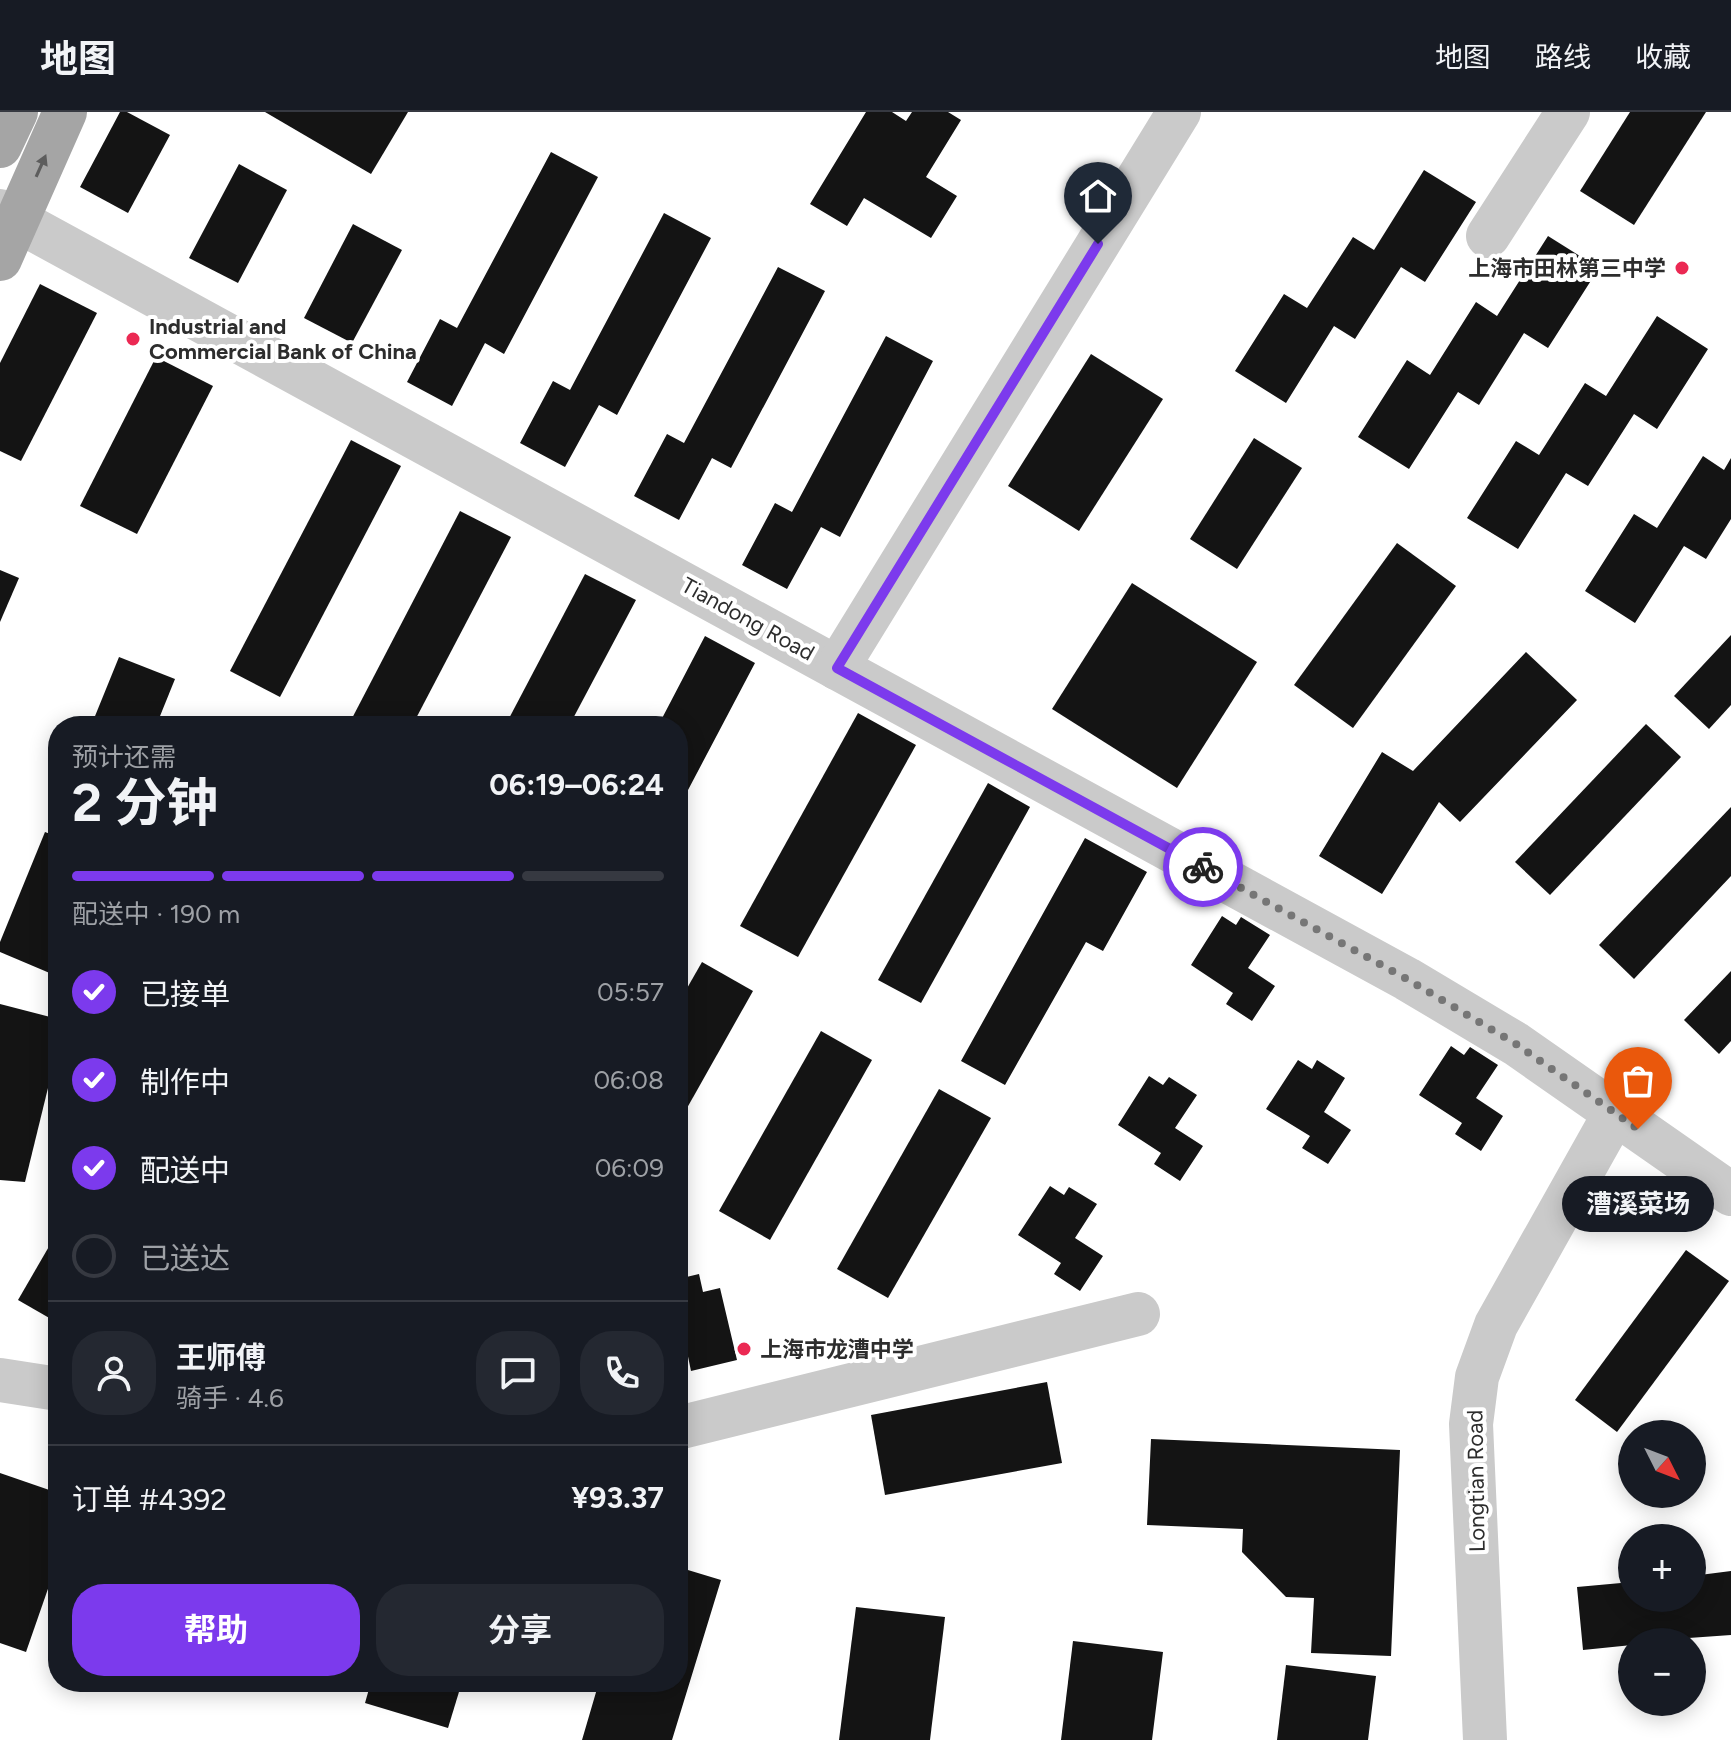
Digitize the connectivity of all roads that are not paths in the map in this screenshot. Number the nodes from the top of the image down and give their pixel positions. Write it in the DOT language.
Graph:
graph roads {
  1 [pos="16,112"];
  2 [pos="65,112"];
  3 [pos="1179,112"];
  4 [pos="1568,112"];
  5 [pos="0,146"];
  6 [pos="9,216"];
  7 [pos="1488,236"];
  8 [pos="0,259"];
  9 [pos="837,668"];
  10 [pos="1615,1113"];
  11 [pos="1731,1194"];
  12 [pos="1138,1314"];
  13 [pos="0,1380"];
  14 [pos="48,1387"];
  15 [pos="688,1426"];
  16 [pos="1485,1740"];
  1 -- 5 [label="main road"];
  6 -- 2 [label="main road, one-way"];
  3 -- 9 [label="street"];
  4 -- 7 [label="street"];
  6 -- 8 [label="main road"];
  6 -- 9 [label="street, Tiandong Road"];
  9 -- 10 [label="street, Tiandong Road"];
  10 -- 11 [label="street, Tiandong Road"];
  10 -- 16 [label="street, Longtian Road"];
  12 -- 15 [label="street"];
  13 -- 14 [label="street"];
}
